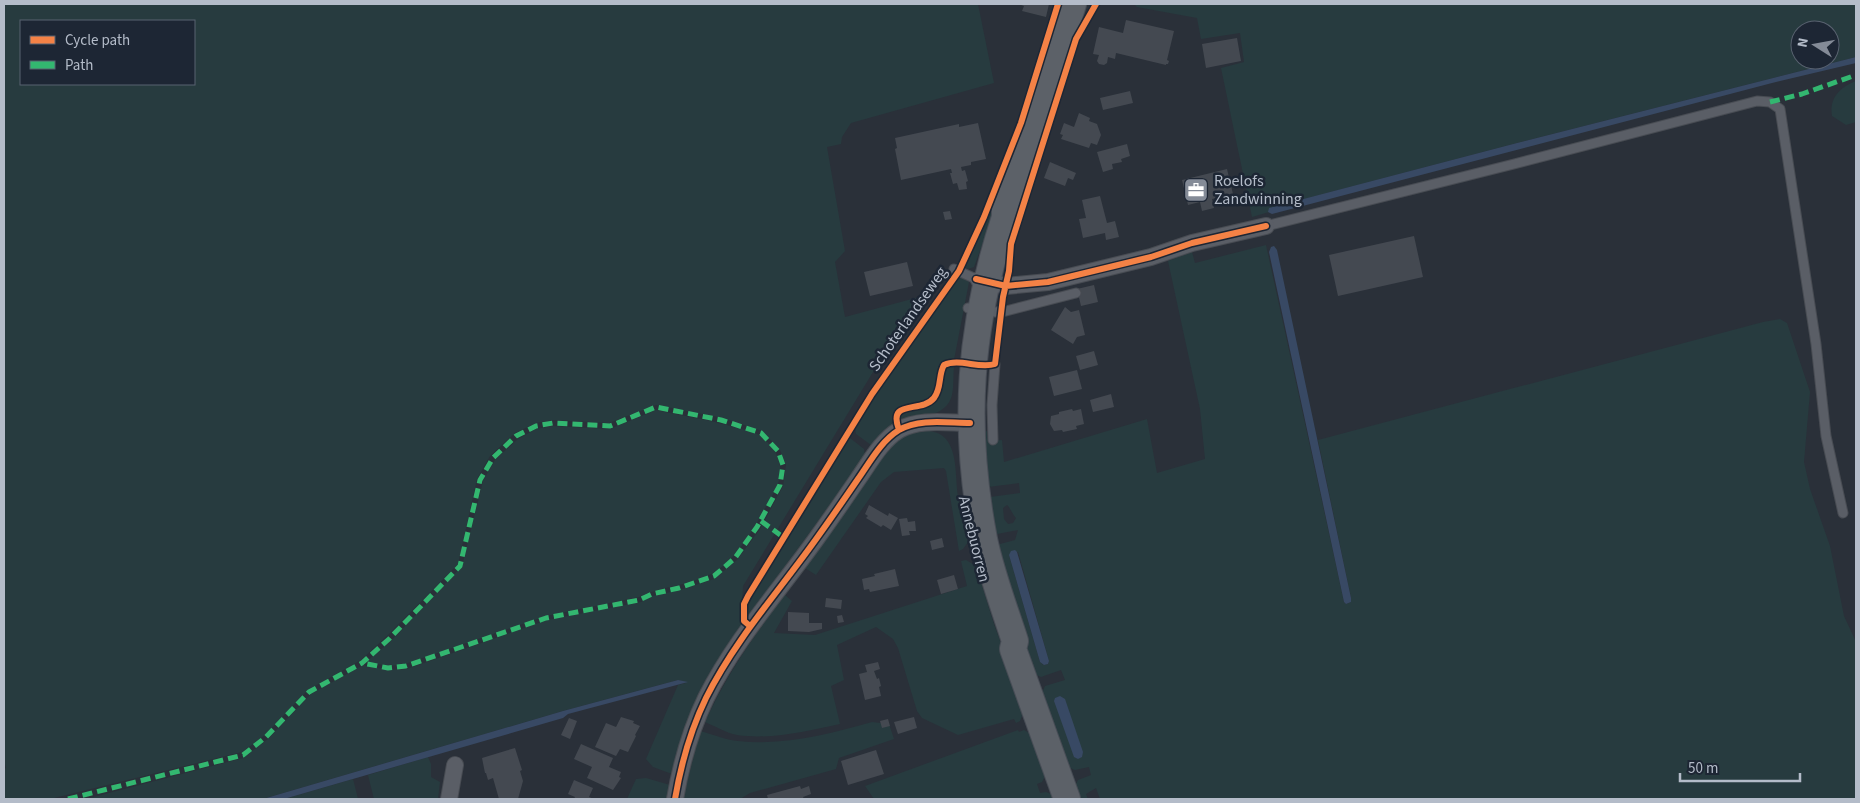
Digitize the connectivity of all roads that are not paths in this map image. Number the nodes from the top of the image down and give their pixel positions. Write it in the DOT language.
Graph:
graph roads {
  1 [pos="1073,4"];
  2 [pos="1266,226"];
  3 [pos="972,277"];
  4 [pos="1076,293"];
  5 [pos="974,309"];
  6 [pos="995,364"];
  7 [pos="983,384"];
  8 [pos="973,424"];
  9 [pos="993,440"];
  10 [pos="1842,513"];
  11 [pos="455,765"];
  12 [pos="449,799"];
  13 [pos="675,799"];
  14 [pos="1067,799"];
  1 -- 3 [label="main road"];
  2 -- 3 [label="street"];
  2 -- 10 [label="lane"];
  3 -- 5 [label="main road"];
  4 -- 5 [label="lane"];
  5 -- 7 [label="main road"];
  5 -- 8 [label="main road"];
  6 -- 7 [label="lane"];
  7 -- 8 [label="main road"];
  8 -- 9 [label="lane"];
  8 -- 13 [label="street"];
  8 -- 14 [label="main road, Annebuorren"];
  11 -- 12 [label="street"];
}
